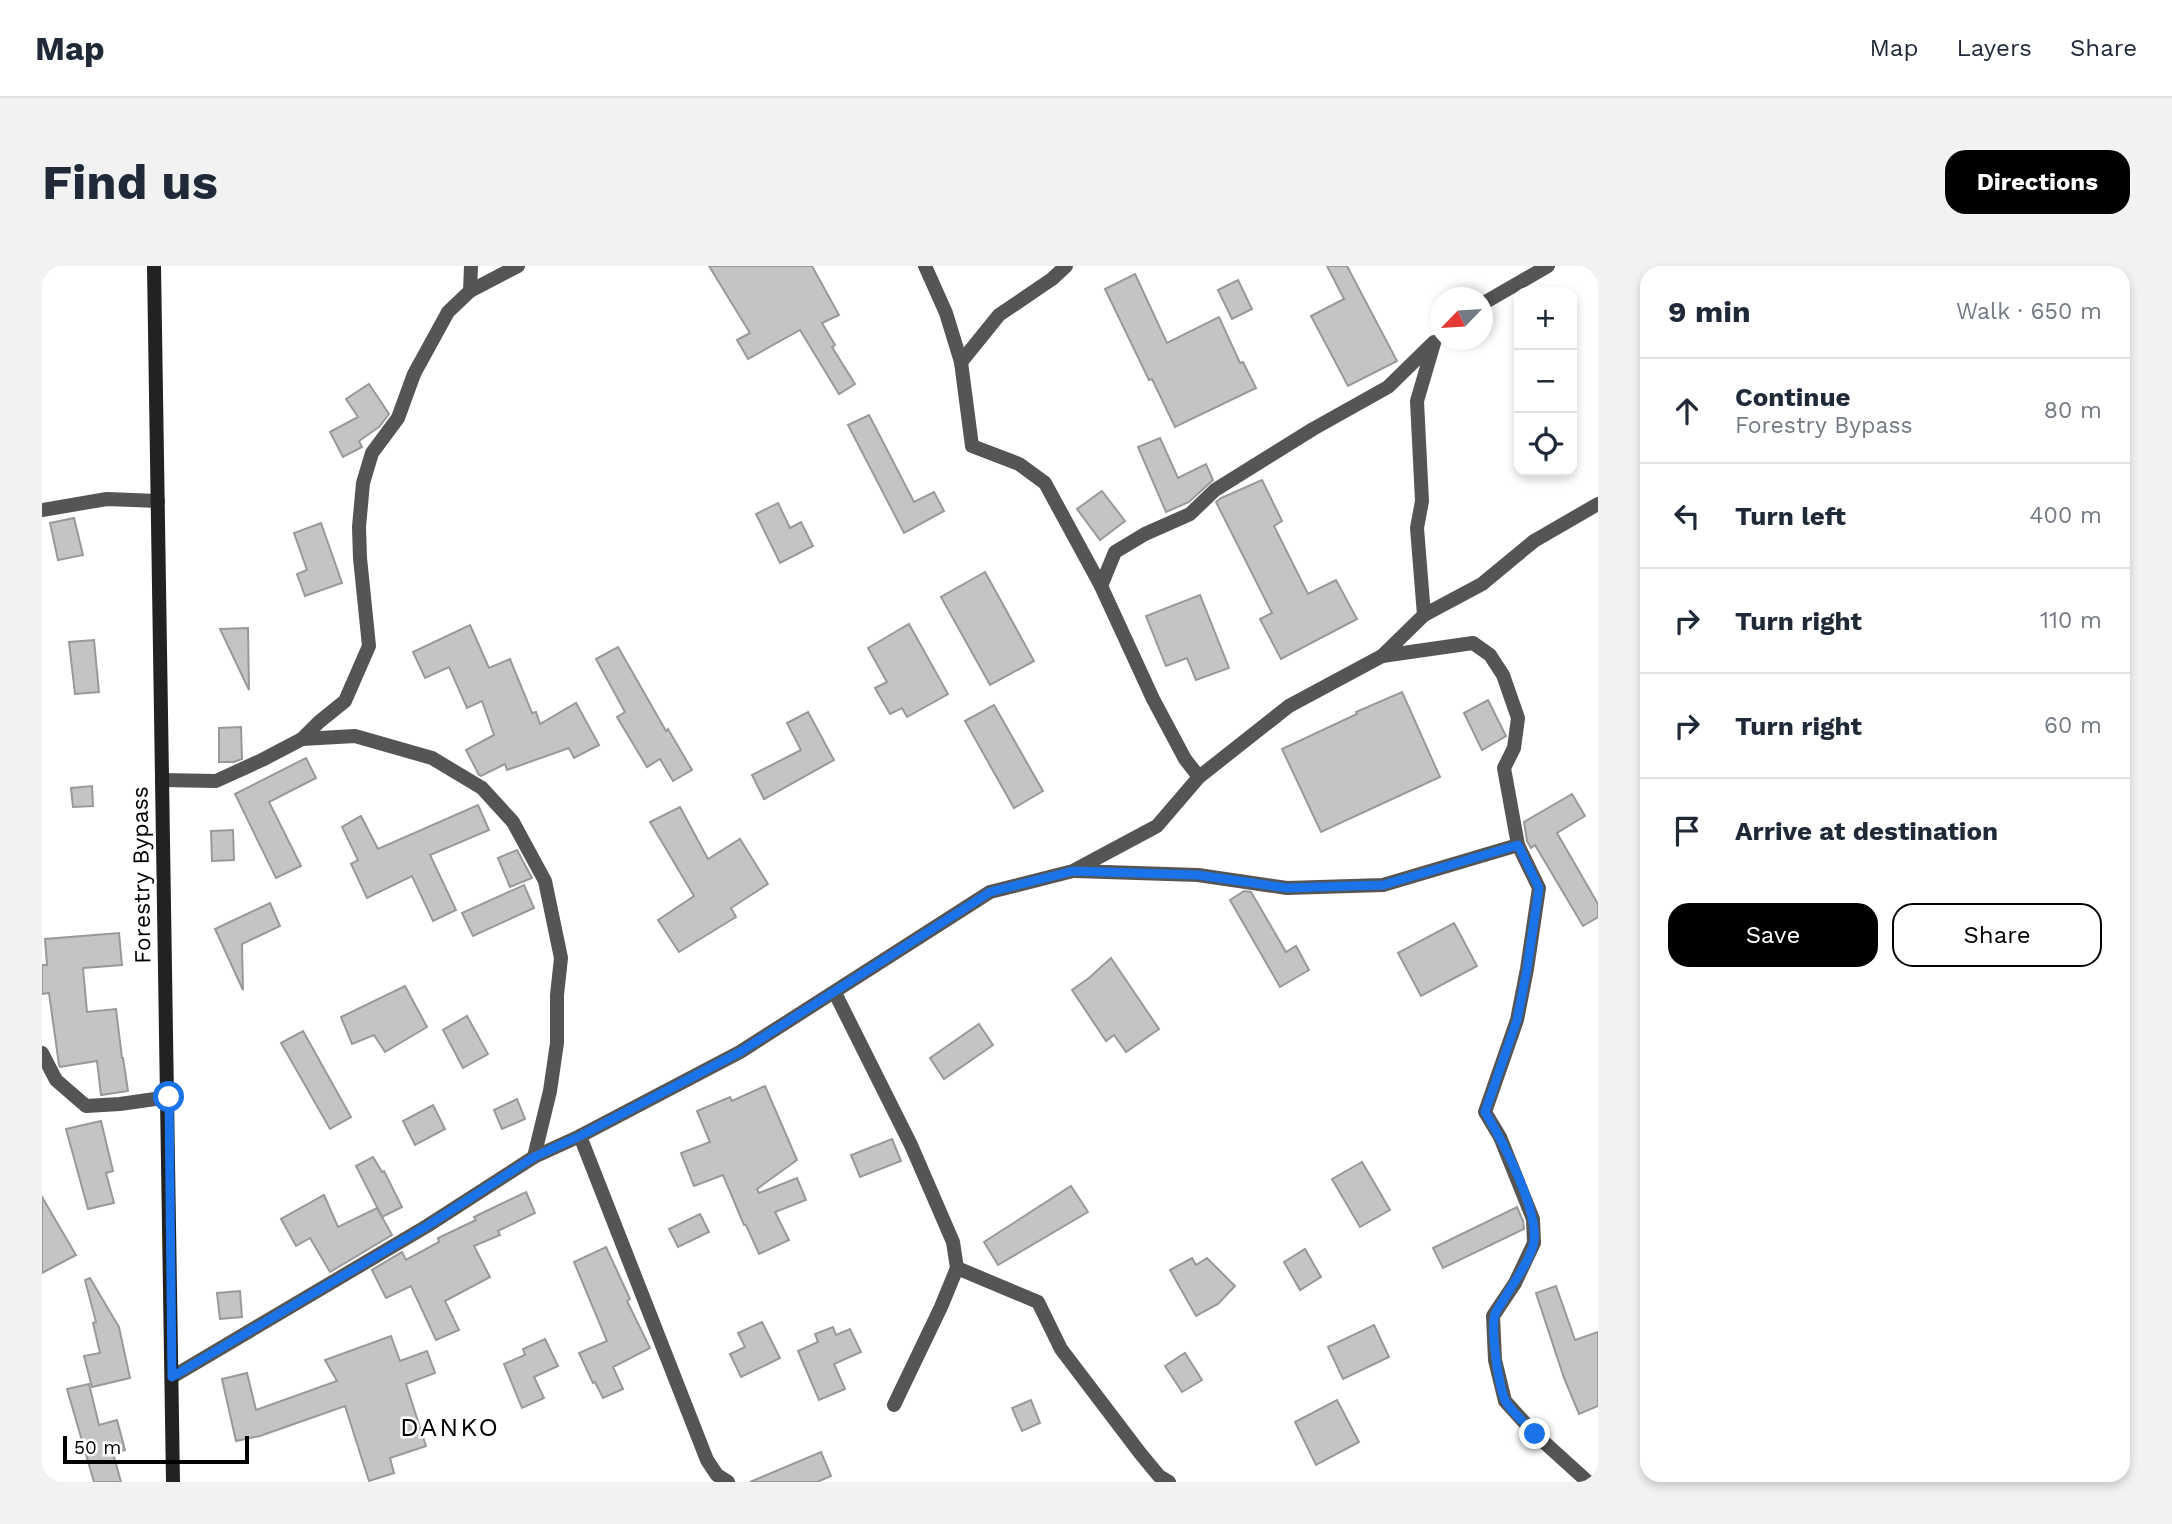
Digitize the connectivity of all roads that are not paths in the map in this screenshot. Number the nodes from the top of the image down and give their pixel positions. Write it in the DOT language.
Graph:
graph roads {
  1 [pos="154,266"];
  2 [pos="471,266"];
  3 [pos="518,266"];
  4 [pos="925,266"];
  5 [pos="1066,266"];
  6 [pos="1548,266"];
  7 [pos="470,291"];
  8 [pos="1493,298"];
  9 [pos="1430,347"];
  10 [pos="1434,350"];
  11 [pos="961,362"];
  12 [pos="158,501"];
  13 [pos="1598,504"];
  14 [pos="42,510"];
  15 [pos="1101,586"];
  16 [pos="1424,615"];
  17 [pos="1382,656"];
  18 [pos="302,739"];
  19 [pos="1199,777"];
  20 [pos="162,779"];
  21 [pos="1518,845"];
  22 [pos="1073,871"];
  23 [pos="835,993"];
  24 [pos="42,1053"];
  25 [pos="169,1097"];
  26 [pos="580,1136"];
  27 [pos="534,1157"];
  28 [pos="957,1268"];
  29 [pos="172,1377"];
  30 [pos="894,1405"];
  31 [pos="173,1482"];
  32 [pos="727,1482"];
  33 [pos="1169,1482"];
  34 [pos="1588,1482"];
  1 -- 12 [label="street, Forestry Bypass"];
  2 -- 7 [label="street"];
  3 -- 7 [label="street"];
  4 -- 11 [label="street"];
  5 -- 11 [label="street"];
  6 -- 8 [label="street"];
  7 -- 18 [label="street"];
  9 -- 15 [label="street"];
  10 -- 16 [label="street"];
  11 -- 15 [label="street"];
  12 -- 14 [label="street"];
  12 -- 20 [label="street, Forestry Bypass"];
  13 -- 16 [label="street"];
  15 -- 19 [label="street"];
  16 -- 17 [label="street"];
  17 -- 19 [label="street"];
  17 -- 21 [label="street"];
  18 -- 20 [label="street"];
  18 -- 27 [label="street"];
  19 -- 22 [label="street"];
  20 -- 25 [label="street, Forestry Bypass"];
  21 -- 22 [label="street"];
  21 -- 34 [label="street"];
  22 -- 23 [label="street"];
  23 -- 26 [label="street"];
  23 -- 28 [label="street"];
  24 -- 25 [label="street"];
  25 -- 29 [label="street, Forestry Bypass"];
  26 -- 27 [label="street"];
  26 -- 32 [label="street"];
  27 -- 29 [label="street"];
  28 -- 30 [label="street"];
  28 -- 33 [label="street"];
  29 -- 31 [label="street, Forestry Bypass"];
}
